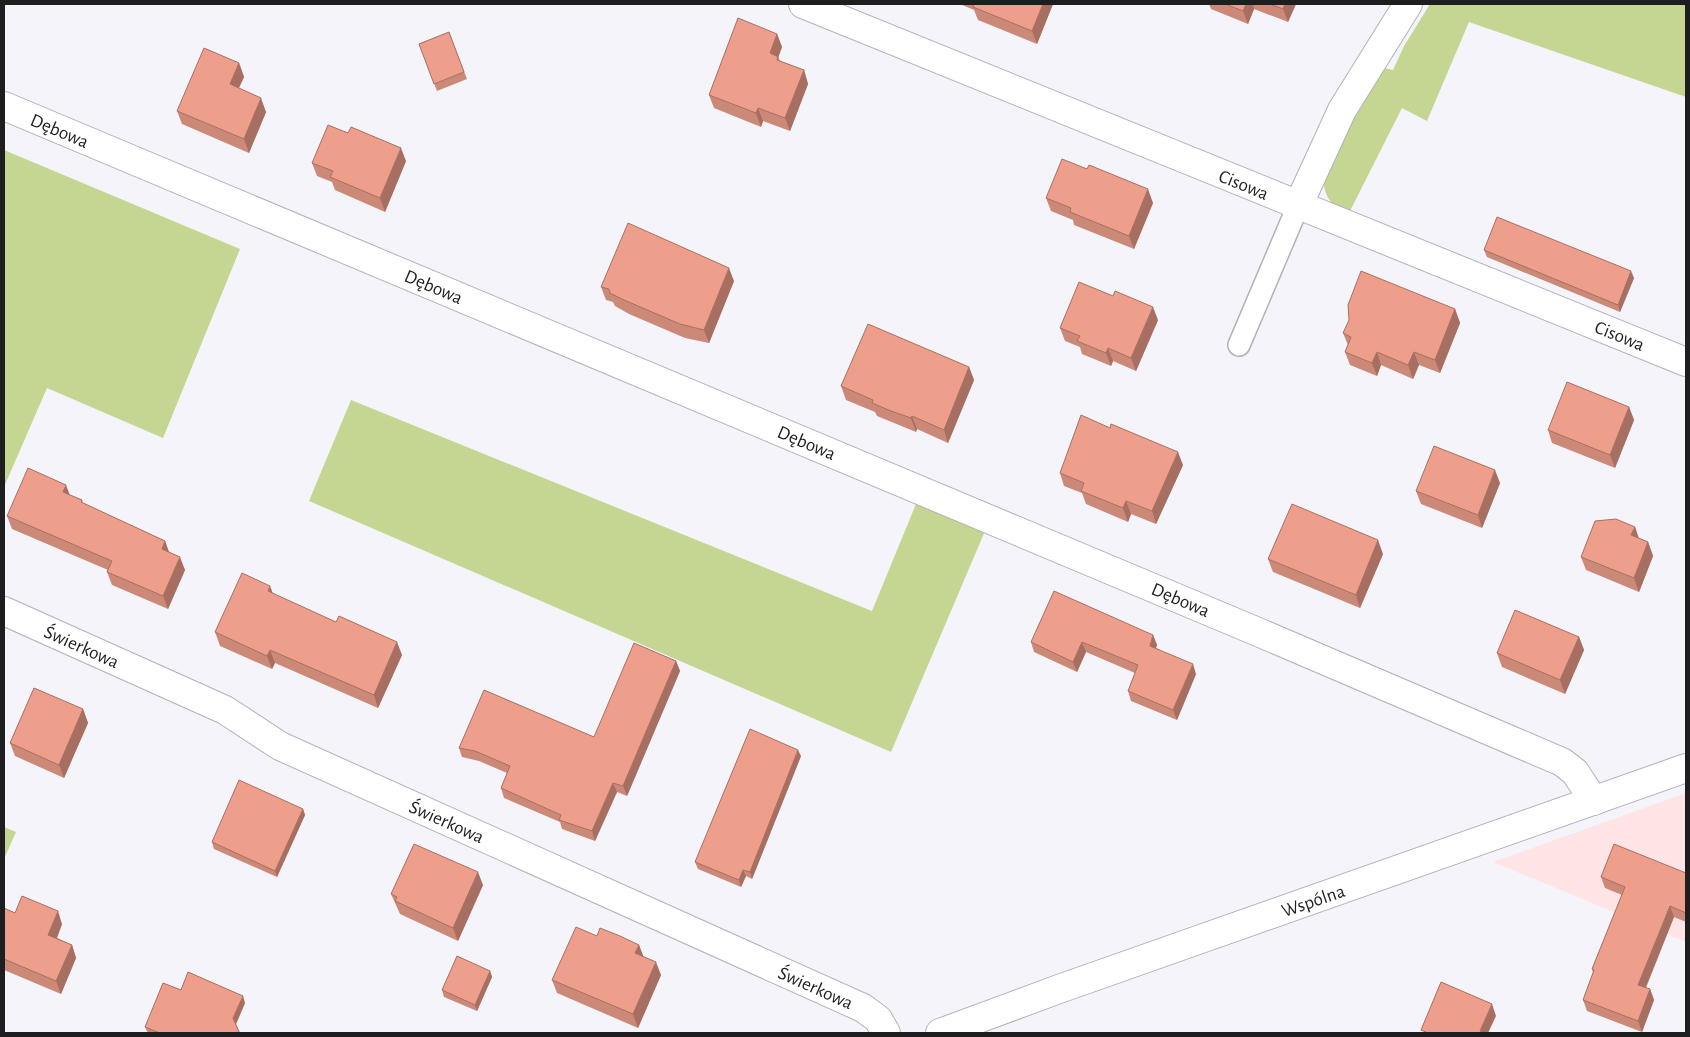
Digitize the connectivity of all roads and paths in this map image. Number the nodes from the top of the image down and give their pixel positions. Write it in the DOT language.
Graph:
graph roads {
  1 [pos="804,4"];
  2 [pos="1408,4"];
  3 [pos="4,106"];
  4 [pos="1298,206"];
  5 [pos="1239,345"];
  6 [pos="1686,362"];
  7 [pos="4,611"];
  8 [pos="1686,768"];
  9 [pos="1594,801"];
  10 [pos="886,1033"];
  11 [pos="940,1033"];
  1 -- 4 [label="street, Cisowa"];
  2 -- 4 [label="street"];
  3 -- 9 [label="street, Dębowa"];
  4 -- 5 [label="lane"];
  4 -- 6 [label="street, Cisowa"];
  7 -- 10 [label="street, Świerkowa"];
  8 -- 9 [label="street, Wspólna"];
  9 -- 11 [label="street, Wspólna"];
}
